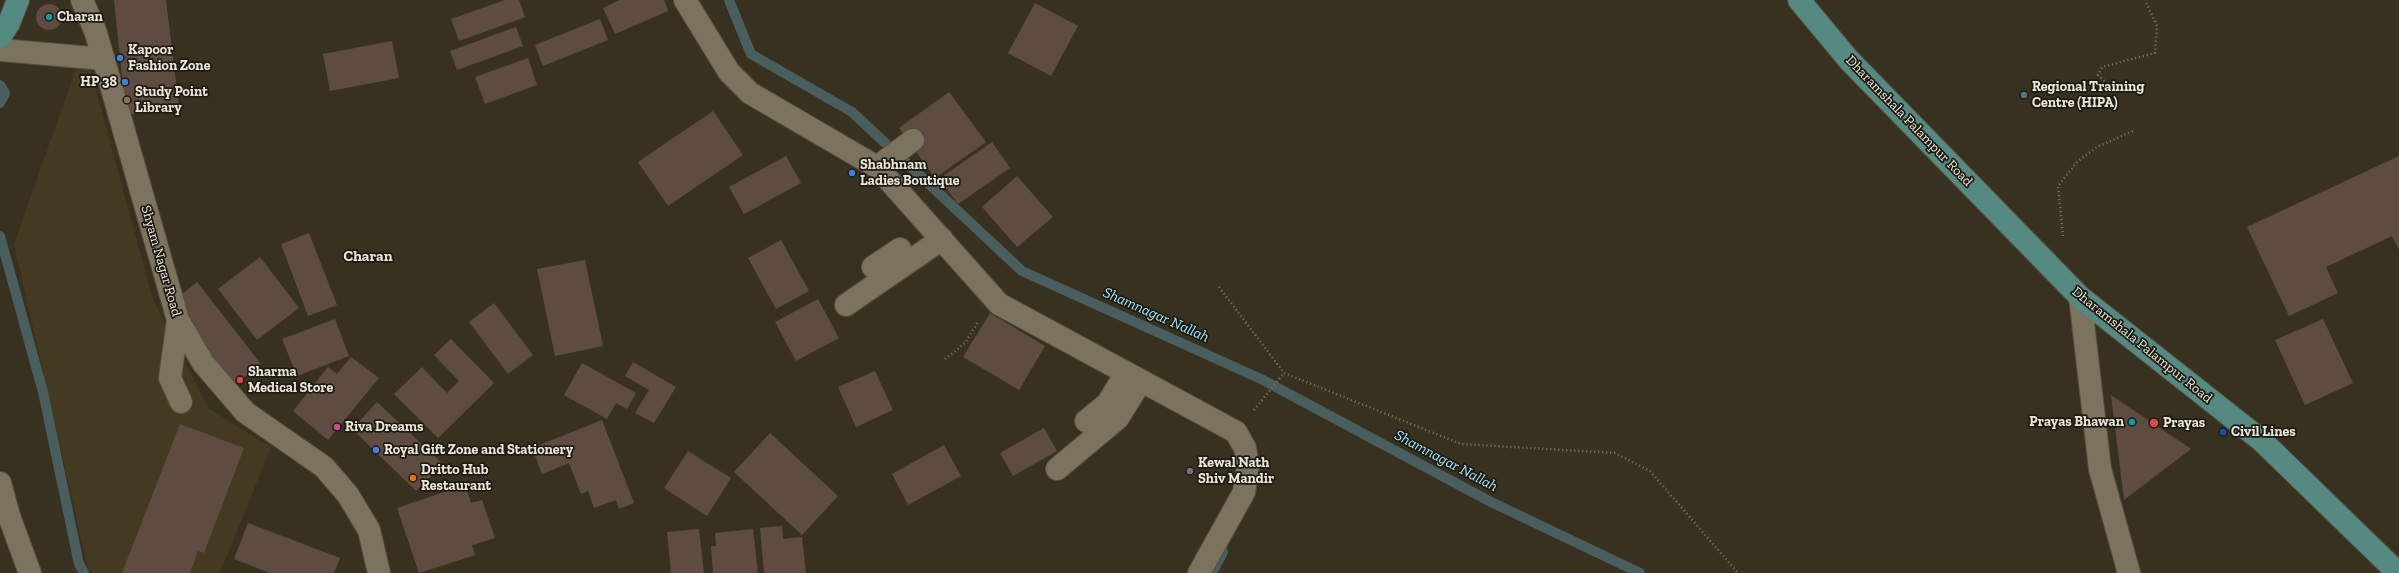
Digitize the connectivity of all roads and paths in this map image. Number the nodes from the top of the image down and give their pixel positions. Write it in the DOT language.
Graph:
graph roads {
  1 [pos="18,0"];
  2 [pos="82,0"];
  3 [pos="685,0"];
  4 [pos="1799,0"];
  5 [pos="2145,0"];
  6 [pos="4,30"];
  7 [pos="0,50"];
  8 [pos="104,59"];
  9 [pos="2116,92"];
  10 [pos="2133,131"];
  11 [pos="913,140"];
  12 [pos="877,167"];
  13 [pos="936,234"];
  14 [pos="2063,239"];
  15 [pos="873,267"];
  16 [pos="1219,287"];
  17 [pos="991,295"];
  18 [pos="2080,297"];
  19 [pos="846,305"];
  20 [pos="178,320"];
  21 [pos="945,359"];
  22 [pos="1284,373"];
  23 [pos="1133,377"];
  24 [pos="181,402"];
  25 [pos="1086,421"];
  26 [pos="1236,432"];
  27 [pos="1057,469"];
  28 [pos="0,483"];
  29 [pos="30,573"];
  30 [pos="379,573"];
  31 [pos="1199,573"];
  32 [pos="1738,573"];
  33 [pos="2129,573"];
  34 [pos="2398,573"];
  1 -- 6 [label="main road"];
  2 -- 8 [label="street, Shyam Nagar Road"];
  3 -- 12 [label="street"];
  4 -- 18 [label="main road, Dharamshala Palampur Road"];
  5 -- 9 [label="path"];
  7 -- 8 [label="street"];
  8 -- 20 [label="street, Shyam Nagar Road"];
  10 -- 14 [label="path"];
  11 -- 12 [label="street"];
  12 -- 13 [label="street"];
  13 -- 15 [label="street"];
  13 -- 17 [label="street"];
  13 -- 19 [label="street"];
  16 -- 22 [label="path"];
  17 -- 21 [label="path"];
  17 -- 23 [label="street"];
  18 -- 33 [label="street"];
  18 -- 34 [label="main road, Dharamshala Palampur Road"];
  20 -- 24 [label="street"];
  20 -- 30 [label="street, Shyam Nagar Road"];
  22 -- 26 [label="path"];
  22 -- 32 [label="path"];
  23 -- 25 [label="street"];
  23 -- 26 [label="street"];
  23 -- 27 [label="street"];
  26 -- 31 [label="street"];
  28 -- 29 [label="street"];
}
